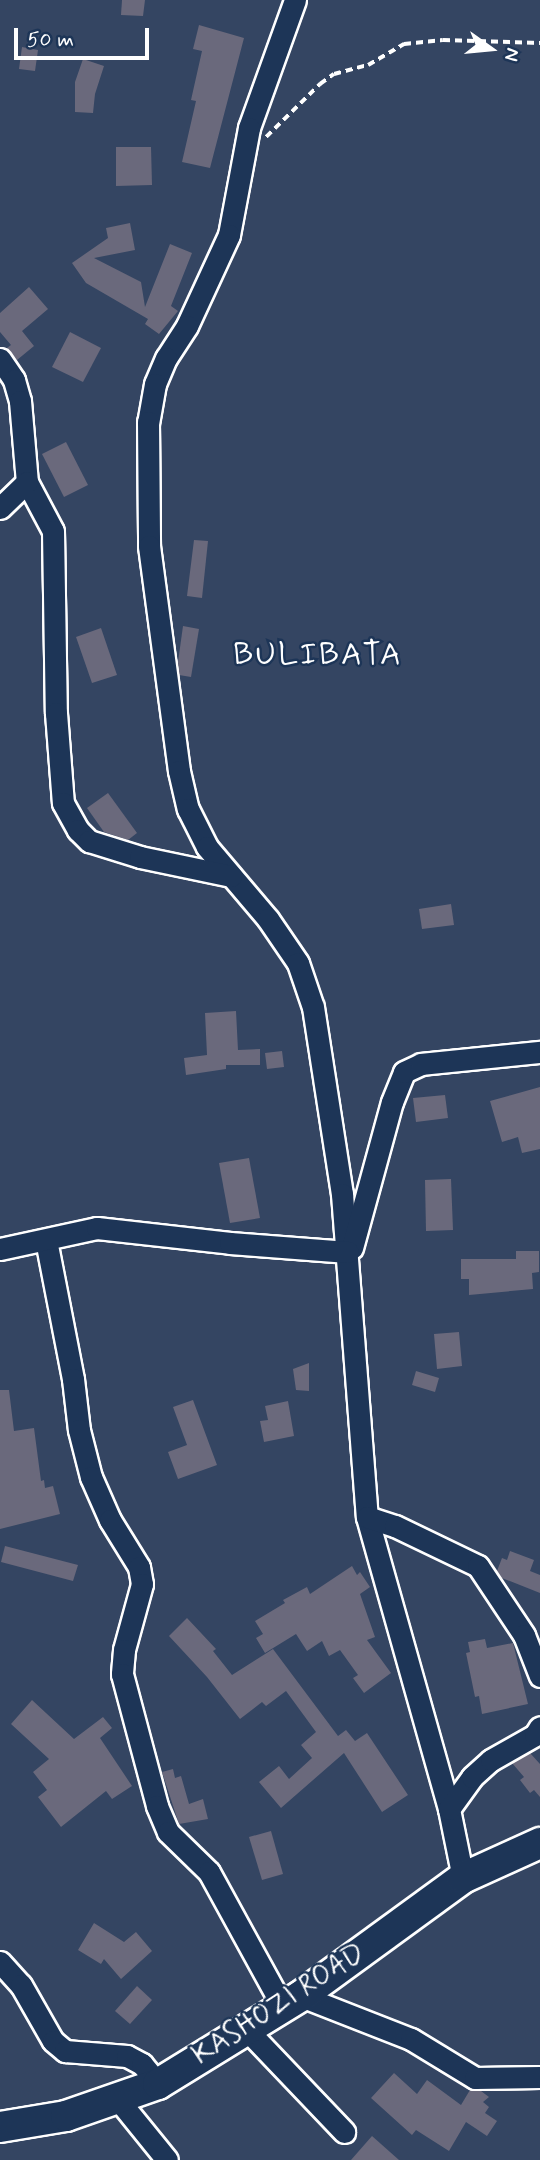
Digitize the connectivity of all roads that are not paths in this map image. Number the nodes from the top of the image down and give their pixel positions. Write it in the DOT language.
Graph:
graph roads {
  1 [pos="295,0"];
  2 [pos="0,359"];
  3 [pos="27,482"];
  4 [pos="0,508"];
  5 [pos="231,876"];
  6 [pos="540,1052"];
  7 [pos="46,1240"];
  8 [pos="0,1249"];
  9 [pos="348,1256"];
  10 [pos="368,1517"];
  11 [pos="540,1676"];
  12 [pos="540,1727"];
  13 [pos="449,1809"];
  14 [pos="540,1843"];
  15 [pos="463,1878"];
  16 [pos="0,1962"];
  17 [pos="292,2002"];
  18 [pos="247,2030"];
  19 [pos="540,2077"];
  20 [pos="158,2084"];
  21 [pos="116,2097"];
  22 [pos="0,2127"];
  23 [pos="345,2132"];
  24 [pos="167,2160"];
  1 -- 5 [label="street"];
  2 -- 3 [label="street"];
  3 -- 4 [label="street"];
  3 -- 5 [label="street"];
  5 -- 9 [label="street"];
  6 -- 9 [label="street"];
  7 -- 8 [label="street"];
  7 -- 9 [label="street"];
  7 -- 17 [label="street"];
  9 -- 10 [label="street"];
  10 -- 11 [label="street"];
  10 -- 13 [label="street"];
  12 -- 13 [label="street"];
  13 -- 15 [label="street"];
  14 -- 15 [label="main road, KASHOZI ROAD"];
  15 -- 17 [label="main road, KASHOZI ROAD"];
  16 -- 20 [label="street"];
  17 -- 18 [label="main road, KASHOZI ROAD"];
  17 -- 19 [label="street"];
  18 -- 20 [label="main road, KASHOZI ROAD"];
  18 -- 23 [label="street"];
  20 -- 21 [label="main road, KASHOZI ROAD"];
  21 -- 22 [label="main road, KASHOZI ROAD"];
  21 -- 24 [label="street"];
}
